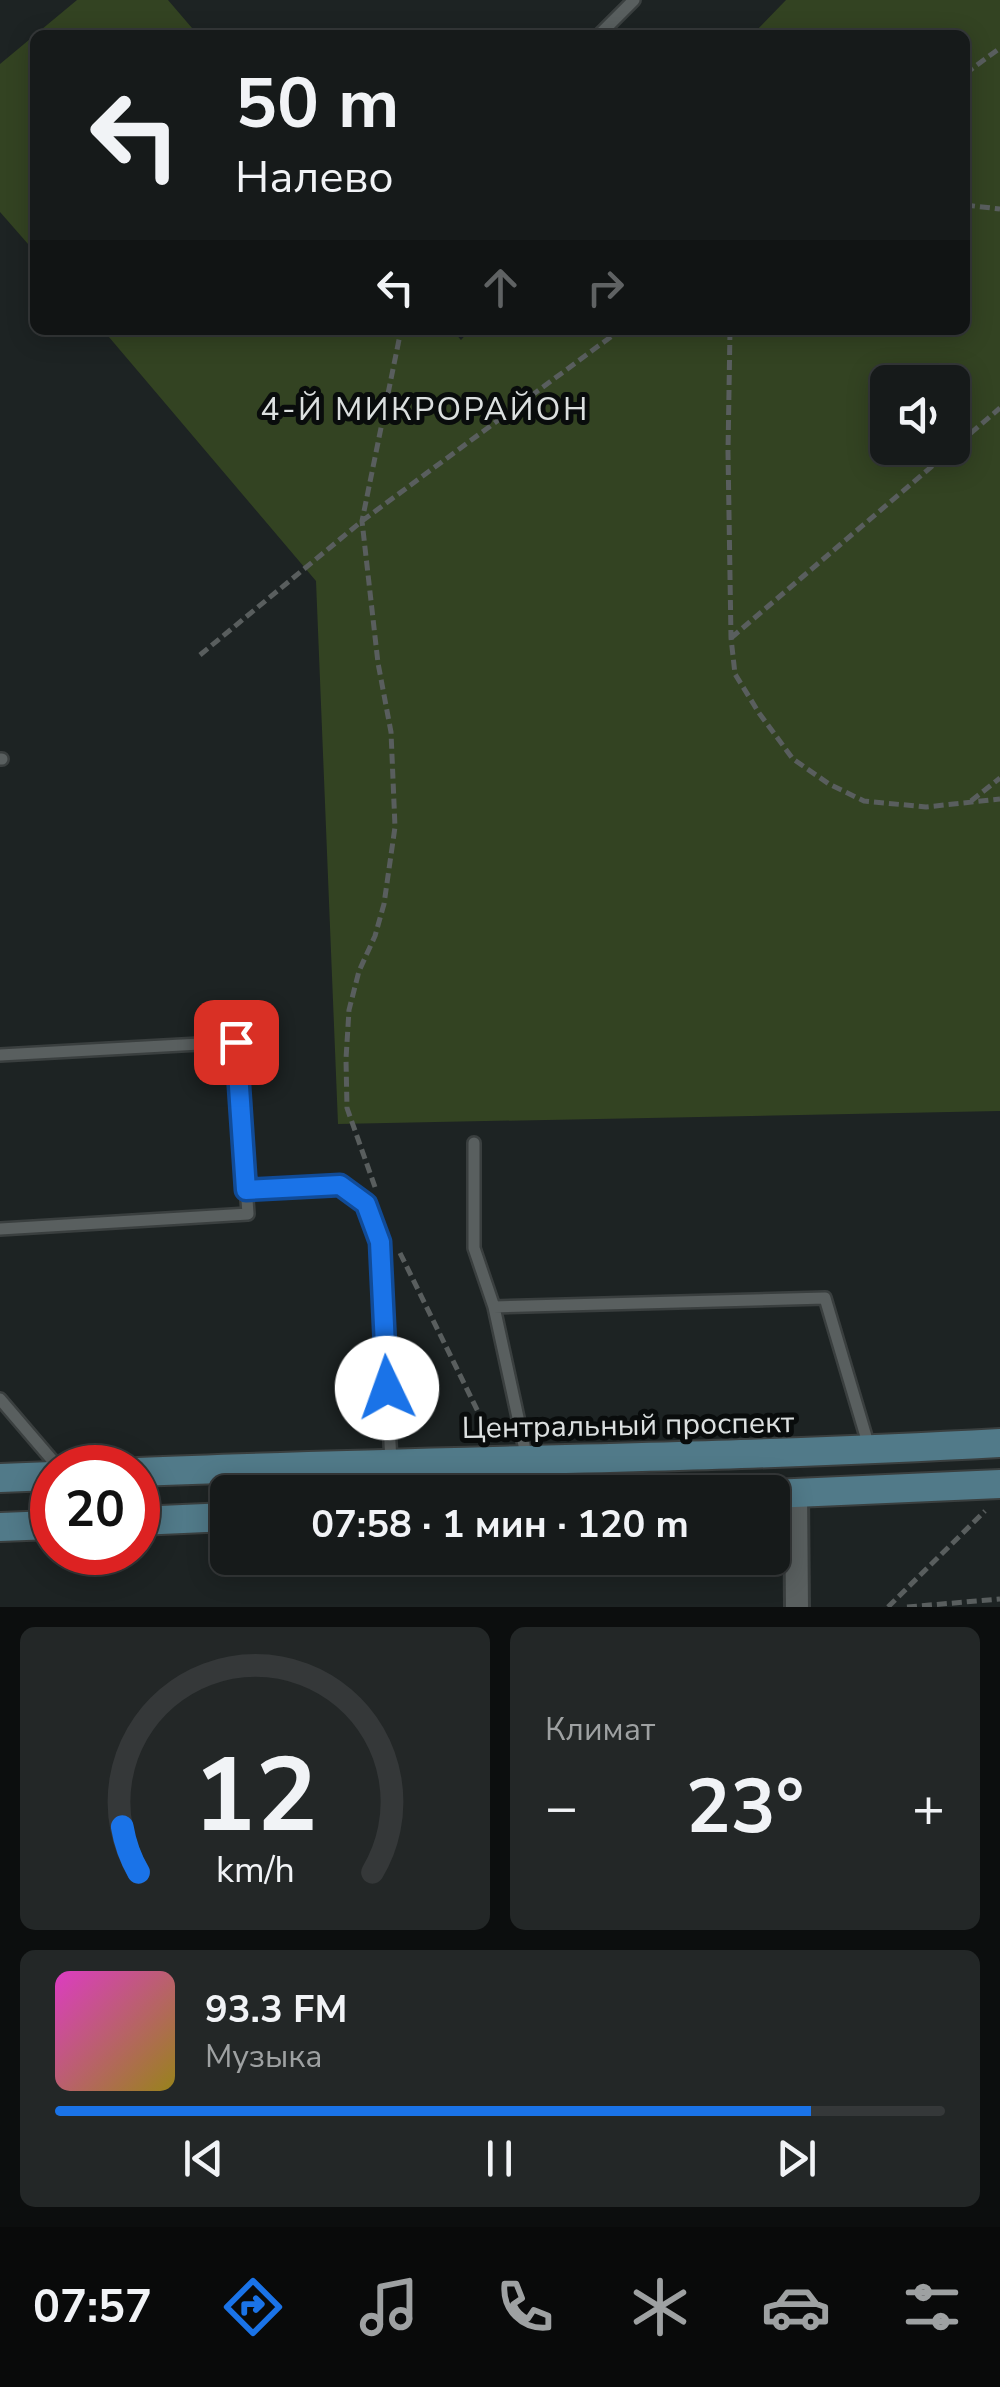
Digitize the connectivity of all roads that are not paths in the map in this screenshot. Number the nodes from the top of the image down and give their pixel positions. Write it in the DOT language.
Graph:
graph roads {
  1 [pos="634,0"];
  2 [pos="603,30"];
  3 [pos="0,1055"];
  4 [pos="474,1143"];
  5 [pos="246,1190"];
  6 [pos="0,1230"];
  7 [pos="494,1307"];
  8 [pos="0,1399"];
  9 [pos="1000,1443"];
  10 [pos="39,1445"];
  11 [pos="870,1450"];
  12 [pos="797,1454"];
  13 [pos="527,1460"];
  14 [pos="391,1462"];
  15 [pos="160,1471"];
  16 [pos="790,1476"];
  17 [pos="30,1477"];
  18 [pos="0,1478"];
  19 [pos="997,1493"];
  20 [pos="790,1494"];
  21 [pos="210,1519"];
  22 [pos="160,1520"];
  23 [pos="30,1526"];
  24 [pos="0,1527"];
  25 [pos="790,1546"];
  26 [pos="797,1607"];
  1 -- 2 [label="lane"];
  3 -- 5 [label="lane"];
  4 -- 7 [label="lane"];
  5 -- 6 [label="lane"];
  5 -- 14 [label="lane"];
  7 -- 11 [label="lane"];
  7 -- 13 [label="lane"];
  8 -- 10 [label="lane"];
  9 -- 11 [label="main road, Центральный проспект"];
  11 -- 12 [label="main road, Центральный проспект"];
  12 -- 13 [label="main road, Центральный проспект"];
  12 -- 16 [label="main road"];
  13 -- 14 [label="main road, Центральный проспект"];
  14 -- 15 [label="main road, Центральный проспект"];
  17 -- 18 [label="main road"];
  19 -- 20 [label="main road"];
  21 -- 22 [label="main road"];
  23 -- 24 [label="main road"];
  25 -- 26 [label="street"];
}
